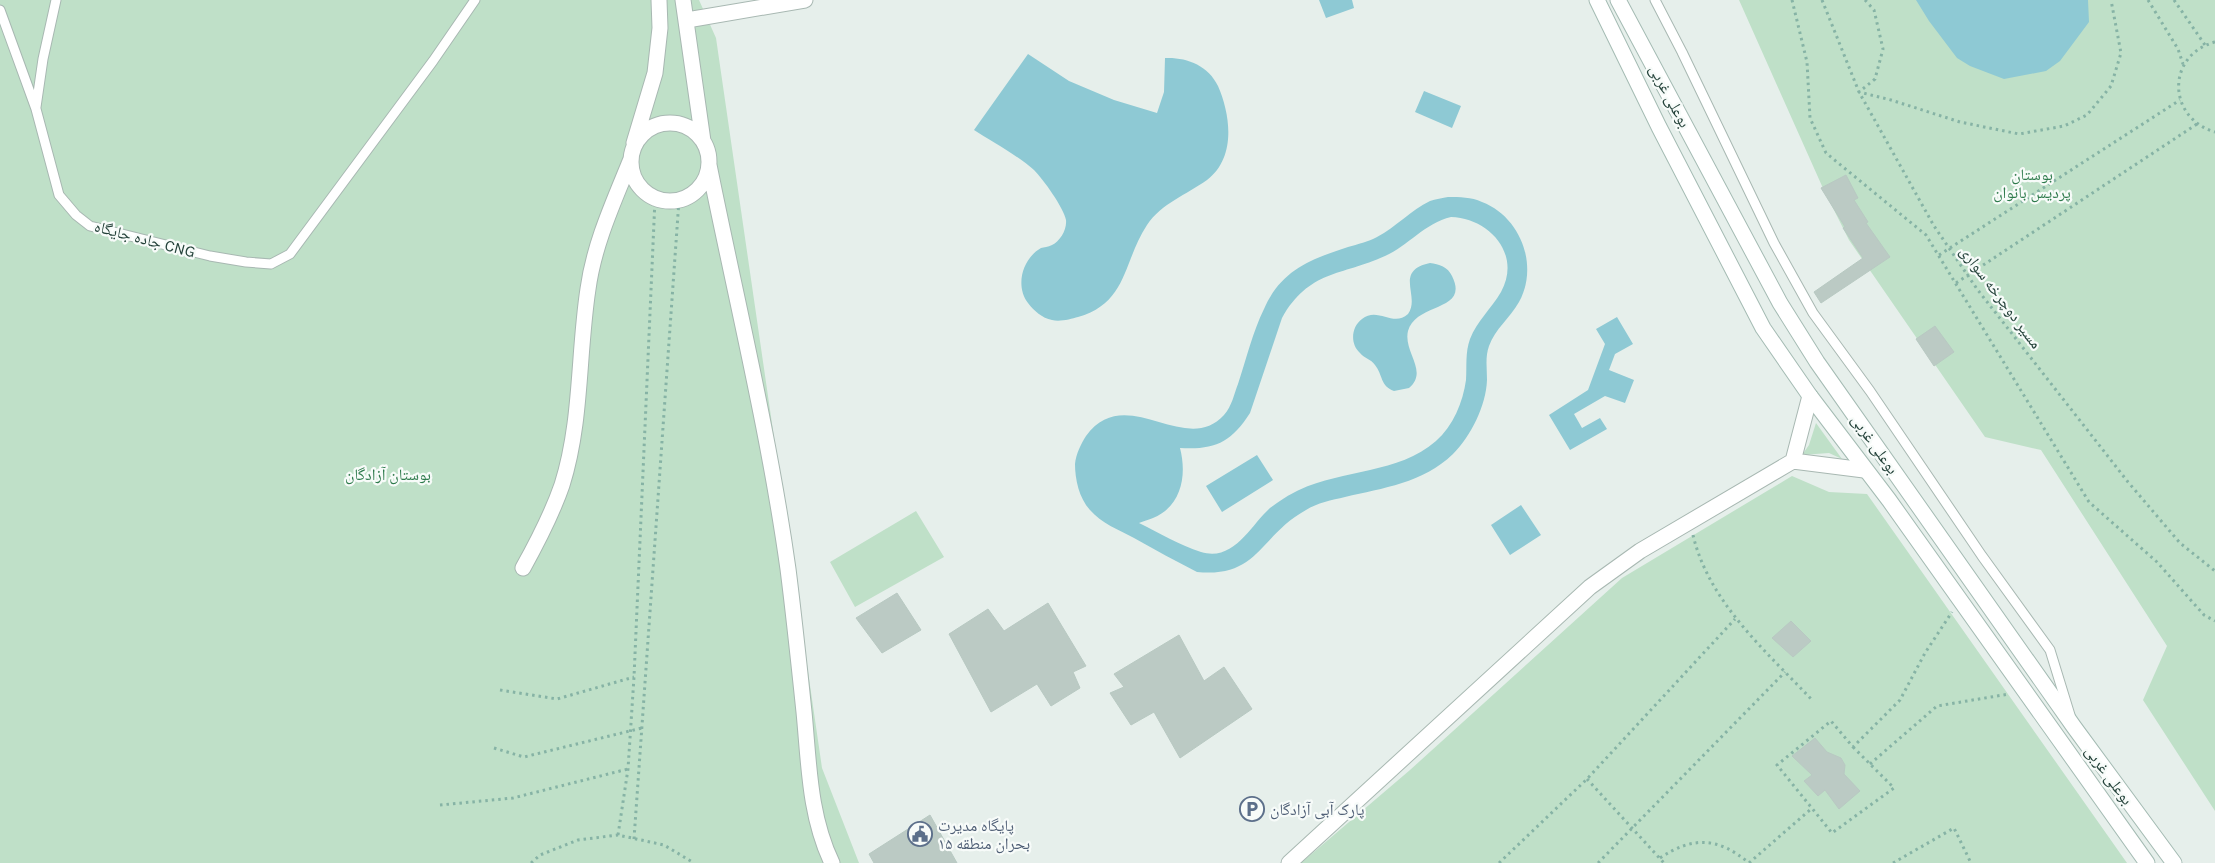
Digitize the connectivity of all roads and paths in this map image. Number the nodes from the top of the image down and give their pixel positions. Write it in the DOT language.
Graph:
graph roads {
  1 [pos="56,0"];
  2 [pos="475,0"];
  3 [pos="659,0"];
  4 [pos="683,0"];
  5 [pos="805,0"];
  6 [pos="1597,0"];
  7 [pos="1618,0"];
  8 [pos="1655,0"];
  9 [pos="1792,0"];
  10 [pos="1822,0"];
  11 [pos="1865,0"];
  12 [pos="2111,0"];
  13 [pos="2148,0"];
  14 [pos="2174,0"];
  15 [pos="0,10"];
  16 [pos="687,20"];
  17 [pos="2215,42"];
  18 [pos="2205,45"];
  19 [pos="2183,65"];
  20 [pos="1859,92"];
  21 [pos="2180,100"];
  22 [pos="36,109"];
  23 [pos="2198,124"];
  24 [pos="2215,132"];
  25 [pos="703,141"];
  26 [pos="632,154"];
  27 [pos="709,165"];
  28 [pos="655,198"];
  29 [pos="680,200"];
  30 [pos="1950,250"];
  31 [pos="1939,255"];
  32 [pos="1968,276"];
  33 [pos="1956,283"];
  34 [pos="1810,396"];
  35 [pos="1793,461"];
  36 [pos="1864,470"];
  37 [pos="1695,520"];
  38 [pos="523,568"];
  39 [pos="2215,571"];
  40 [pos="1959,600"];
  41 [pos="1736,619"];
  42 [pos="2215,621"];
  43 [pos="1785,672"];
  44 [pos="634,677"];
  45 [pos="500,690"];
  46 [pos="2025,692"];
  47 [pos="1813,701"];
  48 [pos="642,728"];
  49 [pos="2074,728"];
  50 [pos="630,732"];
  51 [pos="1853,747"];
  52 [pos="494,748"];
  53 [pos="1870,764"];
  54 [pos="628,769"];
  55 [pos="1587,779"];
  56 [pos="440,805"];
  57 [pos="1811,809"];
  58 [pos="1632,827"];
  59 [pos="618,835"];
  60 [pos="634,839"];
  61 [pos="1660,858"];
  62 [pos="531,863"];
  63 [pos="694,863"];
  64 [pos="832,863"];
  65 [pos="1289,863"];
  66 [pos="1499,863"];
  67 [pos="1598,863"];
  68 [pos="1664,863"];
  69 [pos="1749,863"];
  70 [pos="1893,863"];
  71 [pos="1971,863"];
  72 [pos="2147,863"];
  73 [pos="2174,863"];
  1 -- 22 [label="lane, جاده جایگاه CNG"];
  2 -- 22 [label="lane, جاده جایگاه CNG"];
  3 -- 26 [label="street"];
  4 -- 16 [label="street"];
  5 -- 16 [label="street"];
  6 -- 34 [label="street, بوعلی غربی"];
  7 -- 49 [label="street, بوعلی غربی"];
  8 -- 49 [label="lane"];
  9 -- 31 [label="path"];
  10 -- 20 [label="path, مسیر دوچرخه سواری"];
  11 -- 20 [label="path"];
  12 -- 20 [label="path"];
  13 -- 19 [label="path"];
  14 -- 18 [label="path"];
  15 -- 22 [label="lane, جاده جایگاه CNG"];
  16 -- 25 [label="street"];
  17 -- 18 [label="path"];
  18 -- 19 [label="path"];
  19 -- 21 [label="path"];
  20 -- 30 [label="path, مسیر دوچرخه سواری"];
  21 -- 23 [label="path"];
  21 -- 30 [label="path"];
  23 -- 24 [label="path"];
  23 -- 32 [label="path"];
  25 -- 26 [label="street"];
  25 -- 27 [label="street"];
  26 -- 28 [label="street"];
  26 -- 38 [label="street"];
  27 -- 29 [label="street"];
  27 -- 64 [label="street"];
  28 -- 29 [label="street"];
  28 -- 44 [label="path"];
  29 -- 48 [label="path"];
  30 -- 31 [label="path"];
  30 -- 32 [label="path, مسیر دوچرخه سواری"];
  31 -- 33 [label="path"];
  32 -- 33 [label="path"];
  32 -- 39 [label="path, مسیر دوچرخه سواری"];
  33 -- 42 [label="path"];
  34 -- 35 [label="street"];
  34 -- 36 [label="street, بوعلی غربی"];
  35 -- 36 [label="street"];
  35 -- 37 [label="street"];
  36 -- 40 [label="street, بوعلی غربی"];
  37 -- 41 [label="path"];
  37 -- 65 [label="street"];
  40 -- 46 [label="street, بوعلی غربی"];
  40 -- 51 [label="path"];
  41 -- 43 [label="path"];
  41 -- 55 [label="path"];
  43 -- 47 [label="path"];
  43 -- 58 [label="path"];
  44 -- 45 [label="path"];
  44 -- 50 [label="path"];
  46 -- 53 [label="path"];
  46 -- 72 [label="street, بوعلی غربی"];
  48 -- 50 [label="path"];
  48 -- 60 [label="path"];
  49 -- 73 [label="street, بوعلی غربی"];
  50 -- 52 [label="path"];
  50 -- 54 [label="path"];
  51 -- 53 [label="path"];
  51 -- 57 [label="path"];
  53 -- 57 [label="path"];
  54 -- 56 [label="path"];
  54 -- 59 [label="path"];
  55 -- 58 [label="path"];
  55 -- 66 [label="path"];
  57 -- 69 [label="path"];
  58 -- 61 [label="path"];
  58 -- 67 [label="path"];
  59 -- 60 [label="path"];
  59 -- 62 [label="path"];
  60 -- 63 [label="path"];
  61 -- 68 [label="path"];
  61 -- 69 [label="path"];
  70 -- 71 [label="path"];
}
